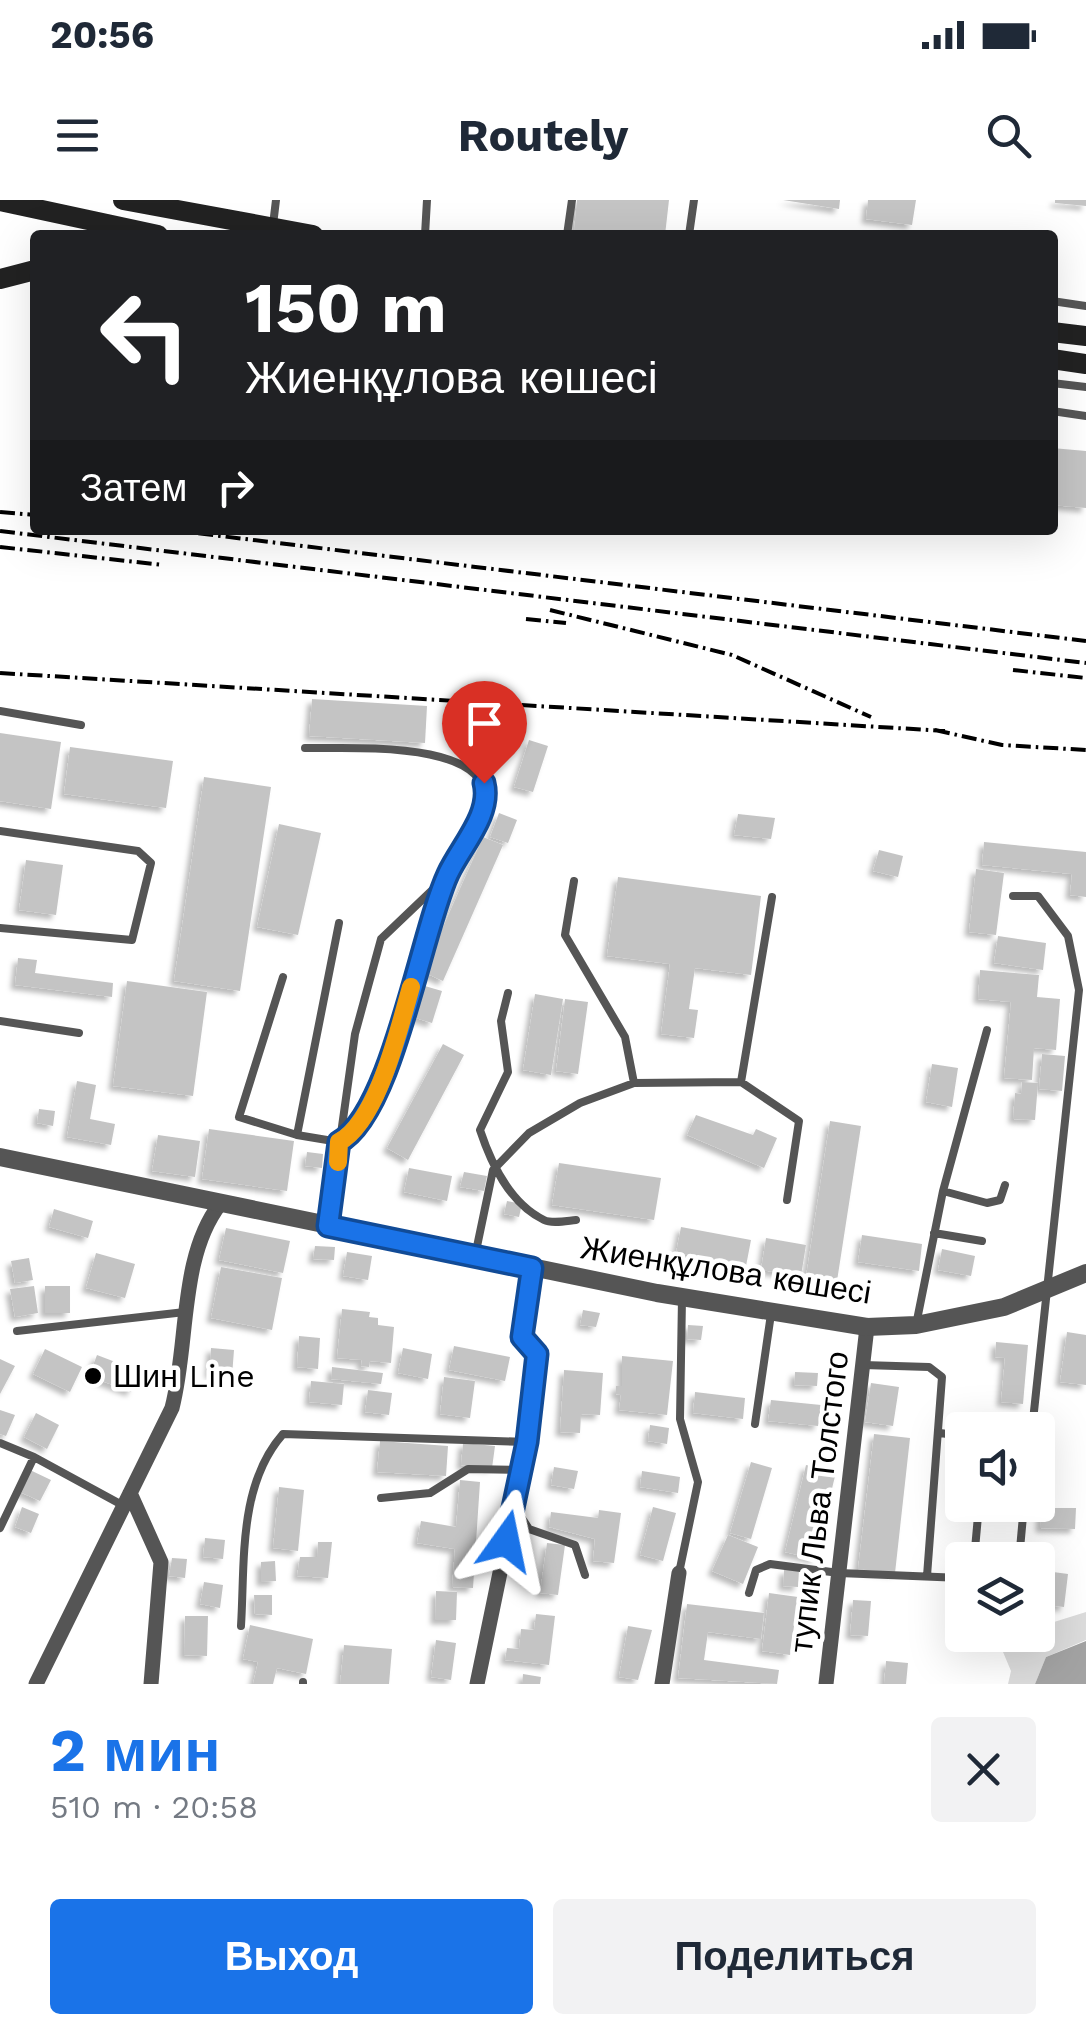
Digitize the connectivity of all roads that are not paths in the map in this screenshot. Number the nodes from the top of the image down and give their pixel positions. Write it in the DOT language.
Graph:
graph roads {
  1 [pos="123,200"];
  2 [pos="276,200"];
  3 [pos="427,200"];
  4 [pos="572,200"];
  5 [pos="694,200"];
  6 [pos="0,201"];
  7 [pos="135,230"];
  8 [pos="272,230"];
  9 [pos="424,230"];
  10 [pos="568,230"];
  11 [pos="691,230"];
  12 [pos="30,271"];
  13 [pos="0,279"];
  14 [pos="1058,302"];
  15 [pos="1086,306"];
  16 [pos="1058,333"];
  17 [pos="1086,336"];
  18 [pos="1058,361"];
  19 [pos="1086,364"];
  20 [pos="1058,384"];
  21 [pos="1086,388"];
  22 [pos="1058,412"];
  23 [pos="1086,416"];
  24 [pos="0,711"];
  25 [pos="80,726"];
  26 [pos="305,748"];
  27 [pos="0,830"];
  28 [pos="446,877"];
  29 [pos="574,881"];
  30 [pos="1013,896"];
  31 [pos="772,897"];
  32 [pos="339,923"];
  33 [pos="0,928"];
  34 [pos="282,977"];
  35 [pos="508,994"];
  36 [pos="0,1021"];
  37 [pos="988,1030"];
  38 [pos="79,1033"];
  39 [pos="741,1082"];
  40 [pos="634,1084"];
  41 [pos="296,1135"];
  42 [pos="339,1142"];
  43 [pos="0,1157"];
  44 [pos="493,1170"];
  45 [pos="1005,1185"];
  46 [pos="943,1191"];
  47 [pos="787,1200"];
  48 [pos="220,1204"];
  49 [pos="576,1220"];
  50 [pos="328,1226"];
  51 [pos="934,1233"];
  52 [pos="982,1241"];
  53 [pos="475,1256"];
  54 [pos="532,1268"];
  55 [pos="1086,1272"];
  56 [pos="1046,1289"];
  57 [pos="682,1298"];
  58 [pos="189,1312"];
  59 [pos="771,1314"];
  60 [pos="916,1325"];
  61 [pos="867,1327"];
  62 [pos="17,1332"];
  63 [pos="862,1365"];
  64 [pos="1034,1412"];
  65 [pos="755,1424"];
  66 [pos="940,1433"];
  67 [pos="945,1434"];
  68 [pos="527,1442"];
  69 [pos="0,1443"];
  70 [pos="34,1457"];
  71 [pos="521,1470"];
  72 [pos="381,1498"];
  73 [pos="127,1500"];
  74 [pos="514,1505"];
  75 [pos="0,1528"];
  76 [pos="839,1573"];
  77 [pos="679,1574"];
  78 [pos="584,1575"];
  79 [pos="927,1576"];
  80 [pos="945,1577"];
  81 [pos="750,1593"];
  82 [pos="241,1626"];
  83 [pos="36,1684"];
  84 [pos="151,1684"];
  85 [pos="478,1684"];
  86 [pos="662,1684"];
  87 [pos="826,1684"];
  1 -- 8 [label="main road"];
  2 -- 8 [label="lane"];
  3 -- 9 [label="lane"];
  4 -- 10 [label="lane"];
  5 -- 11 [label="lane"];
  6 -- 7 [label="main road"];
  12 -- 13 [label="main road"];
  14 -- 15 [label="lane"];
  16 -- 17 [label="main road"];
  18 -- 19 [label="main road"];
  20 -- 21 [label="lane"];
  22 -- 23 [label="lane"];
  24 -- 25 [label="lane"];
  26 -- 28 [label="lane"];
  27 -- 33 [label="lane"];
  28 -- 42 [label="lane"];
  28 -- 42 [label="lane"];
  29 -- 40 [label="lane"];
  30 -- 56 [label="lane"];
  31 -- 39 [label="lane"];
  32 -- 41 [label="lane"];
  34 -- 41 [label="lane"];
  35 -- 44 [label="lane"];
  36 -- 38 [label="lane"];
  37 -- 46 [label="lane"];
  39 -- 40 [label="lane"];
  39 -- 47 [label="lane"];
  40 -- 44 [label="lane"];
  41 -- 42 [label="lane"];
  42 -- 50 [label="lane"];
  43 -- 48 [label="street, Жиенқұлова көшесі"];
  44 -- 49 [label="lane"];
  44 -- 53 [label="lane"];
  45 -- 46 [label="lane"];
  46 -- 51 [label="lane"];
  48 -- 50 [label="street, Жиенқұлова көшесі"];
  48 -- 58 [label="street"];
  50 -- 53 [label="street, Жиенқұлова көшесі"];
  51 -- 52 [label="lane"];
  51 -- 60 [label="lane"];
  53 -- 54 [label="street, Жиенқұлова көшесі"];
  54 -- 57 [label="street, Жиенқұлова көшесі"];
  54 -- 68 [label="street"];
  55 -- 56 [label="street, Жиенқұлова көшесі"];
  56 -- 60 [label="street, Жиенқұлова көшесі"];
  56 -- 64 [label="lane"];
  57 -- 59 [label="street, Жиенқұлова көшесі"];
  57 -- 77 [label="lane"];
  58 -- 62 [label="lane"];
  58 -- 73 [label="street"];
  59 -- 61 [label="street, Жиенқұлова көшесі"];
  59 -- 65 [label="lane"];
  60 -- 61 [label="street, Жиенқұлова көшесі"];
  61 -- 63 [label="street, тупик Льва Толстого"];
  63 -- 66 [label="lane"];
  63 -- 76 [label="street, тупик Льва Толстого"];
  66 -- 67 [label="lane"];
  66 -- 79 [label="lane"];
  68 -- 71 [label="street"];
  68 -- 82 [label="lane"];
  69 -- 70 [label="lane"];
  70 -- 73 [label="lane"];
  70 -- 75 [label="lane"];
  71 -- 72 [label="lane"];
  71 -- 74 [label="street"];
  73 -- 83 [label="street"];
  73 -- 84 [label="street"];
  74 -- 78 [label="lane"];
  74 -- 85 [label="street"];
  76 -- 79 [label="lane"];
  76 -- 81 [label="lane"];
  76 -- 87 [label="street, тупик Льва Толстого"];
  77 -- 86 [label="street"];
  79 -- 80 [label="lane"];
}
